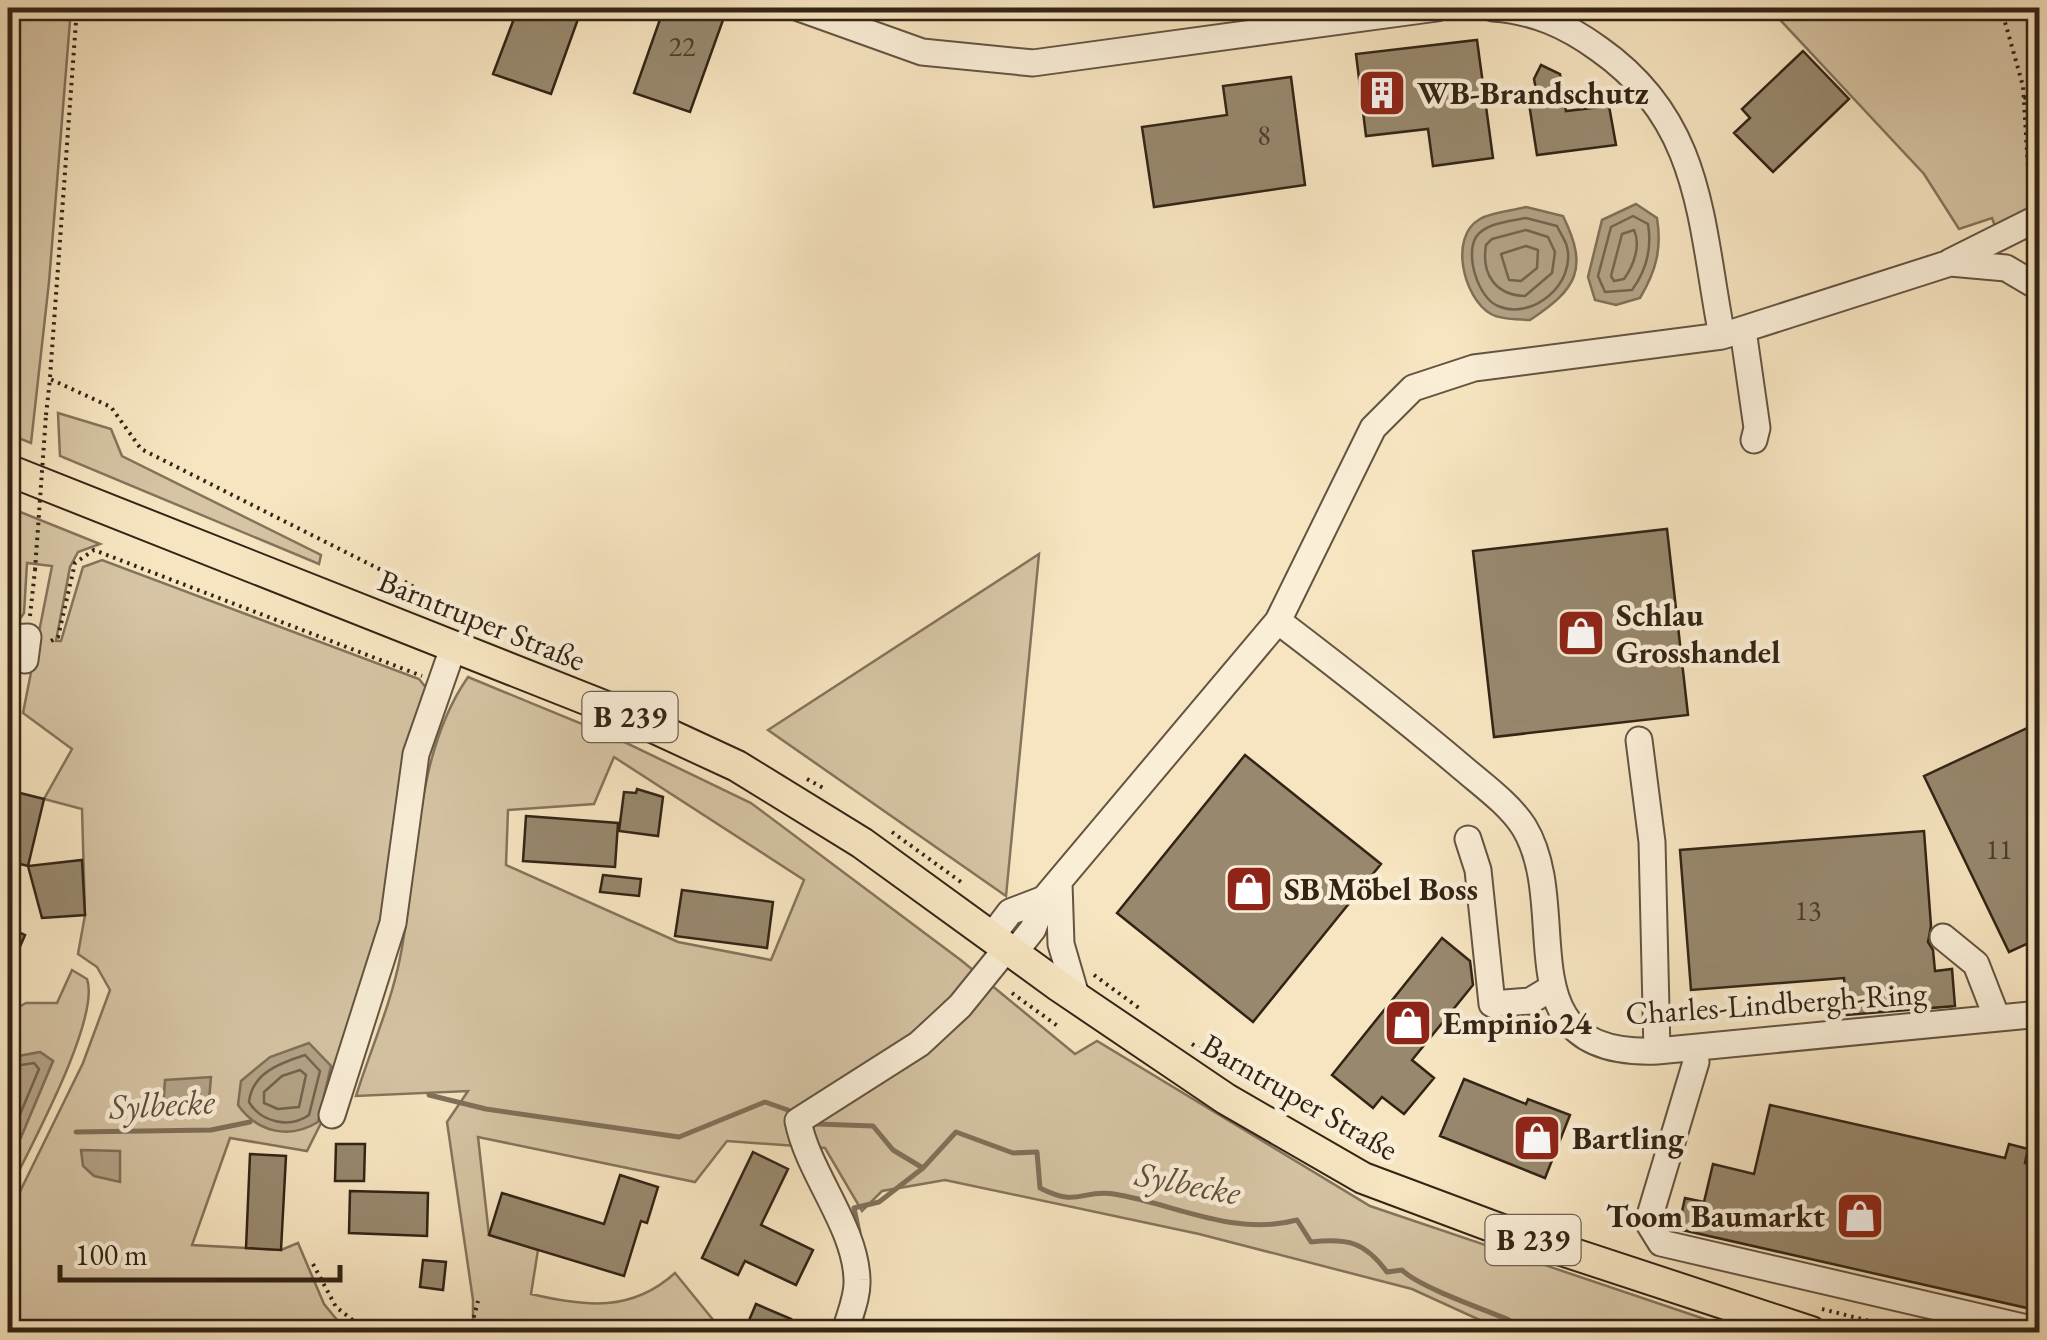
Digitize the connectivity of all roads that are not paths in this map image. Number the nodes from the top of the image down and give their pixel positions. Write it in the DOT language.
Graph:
graph roads {
  1 [pos="799,8"];
  2 [pos="1437,8"];
  3 [pos="1494,8"];
  4 [pos="2035,219"];
  5 [pos="1950,262"];
  6 [pos="2040,288"];
  7 [pos="1732,333"];
  8 [pos="1754,440"];
  9 [pos="8,470"];
  10 [pos="1278,621"];
  11 [pos="452,648"];
  12 [pos="1639,740"];
  13 [pos="1468,839"];
  14 [pos="1051,891"];
  15 [pos="1943,937"];
  16 [pos="1004,946"];
  17 [pos="1550,989"];
  18 [pos="1077,999"];
  19 [pos="2040,1014"];
  20 [pos="1998,1018"];
  21 [pos="1694,1048"];
  22 [pos="1657,1051"];
  23 [pos="334,1110"];
  24 [pos="1812,1320"];
  25 [pos="2040,1331"];
  26 [pos="845,1332"];
  1 -- 2 [label="street"];
  3 -- 7 [label="street"];
  4 -- 5 [label="street"];
  5 -- 6 [label="street"];
  5 -- 7 [label="street"];
  7 -- 8 [label="street"];
  7 -- 10 [label="street"];
  9 -- 11 [label="main road, Barntruper Straße / B 239"];
  10 -- 14 [label="street"];
  10 -- 17 [label="street, Charles-Lindbergh-Ring"];
  11 -- 16 [label="main road, Barntruper Straße / B 239"];
  11 -- 23 [label="street"];
  12 -- 22 [label="street"];
  13 -- 17 [label="street"];
  14 -- 16 [label="street"];
  14 -- 18 [label="street"];
  15 -- 20 [label="street"];
  16 -- 18 [label="main road, Barntruper Straße / B 239"];
  16 -- 26 [label="street"];
  17 -- 22 [label="street, Charles-Lindbergh-Ring"];
  18 -- 24 [label="main road, Barntruper Straße / B 239"];
  19 -- 20 [label="street, Charles-Lindbergh-Ring"];
  20 -- 21 [label="street, Charles-Lindbergh-Ring"];
  21 -- 22 [label="street, Charles-Lindbergh-Ring"];
  21 -- 25 [label="street"];
}
